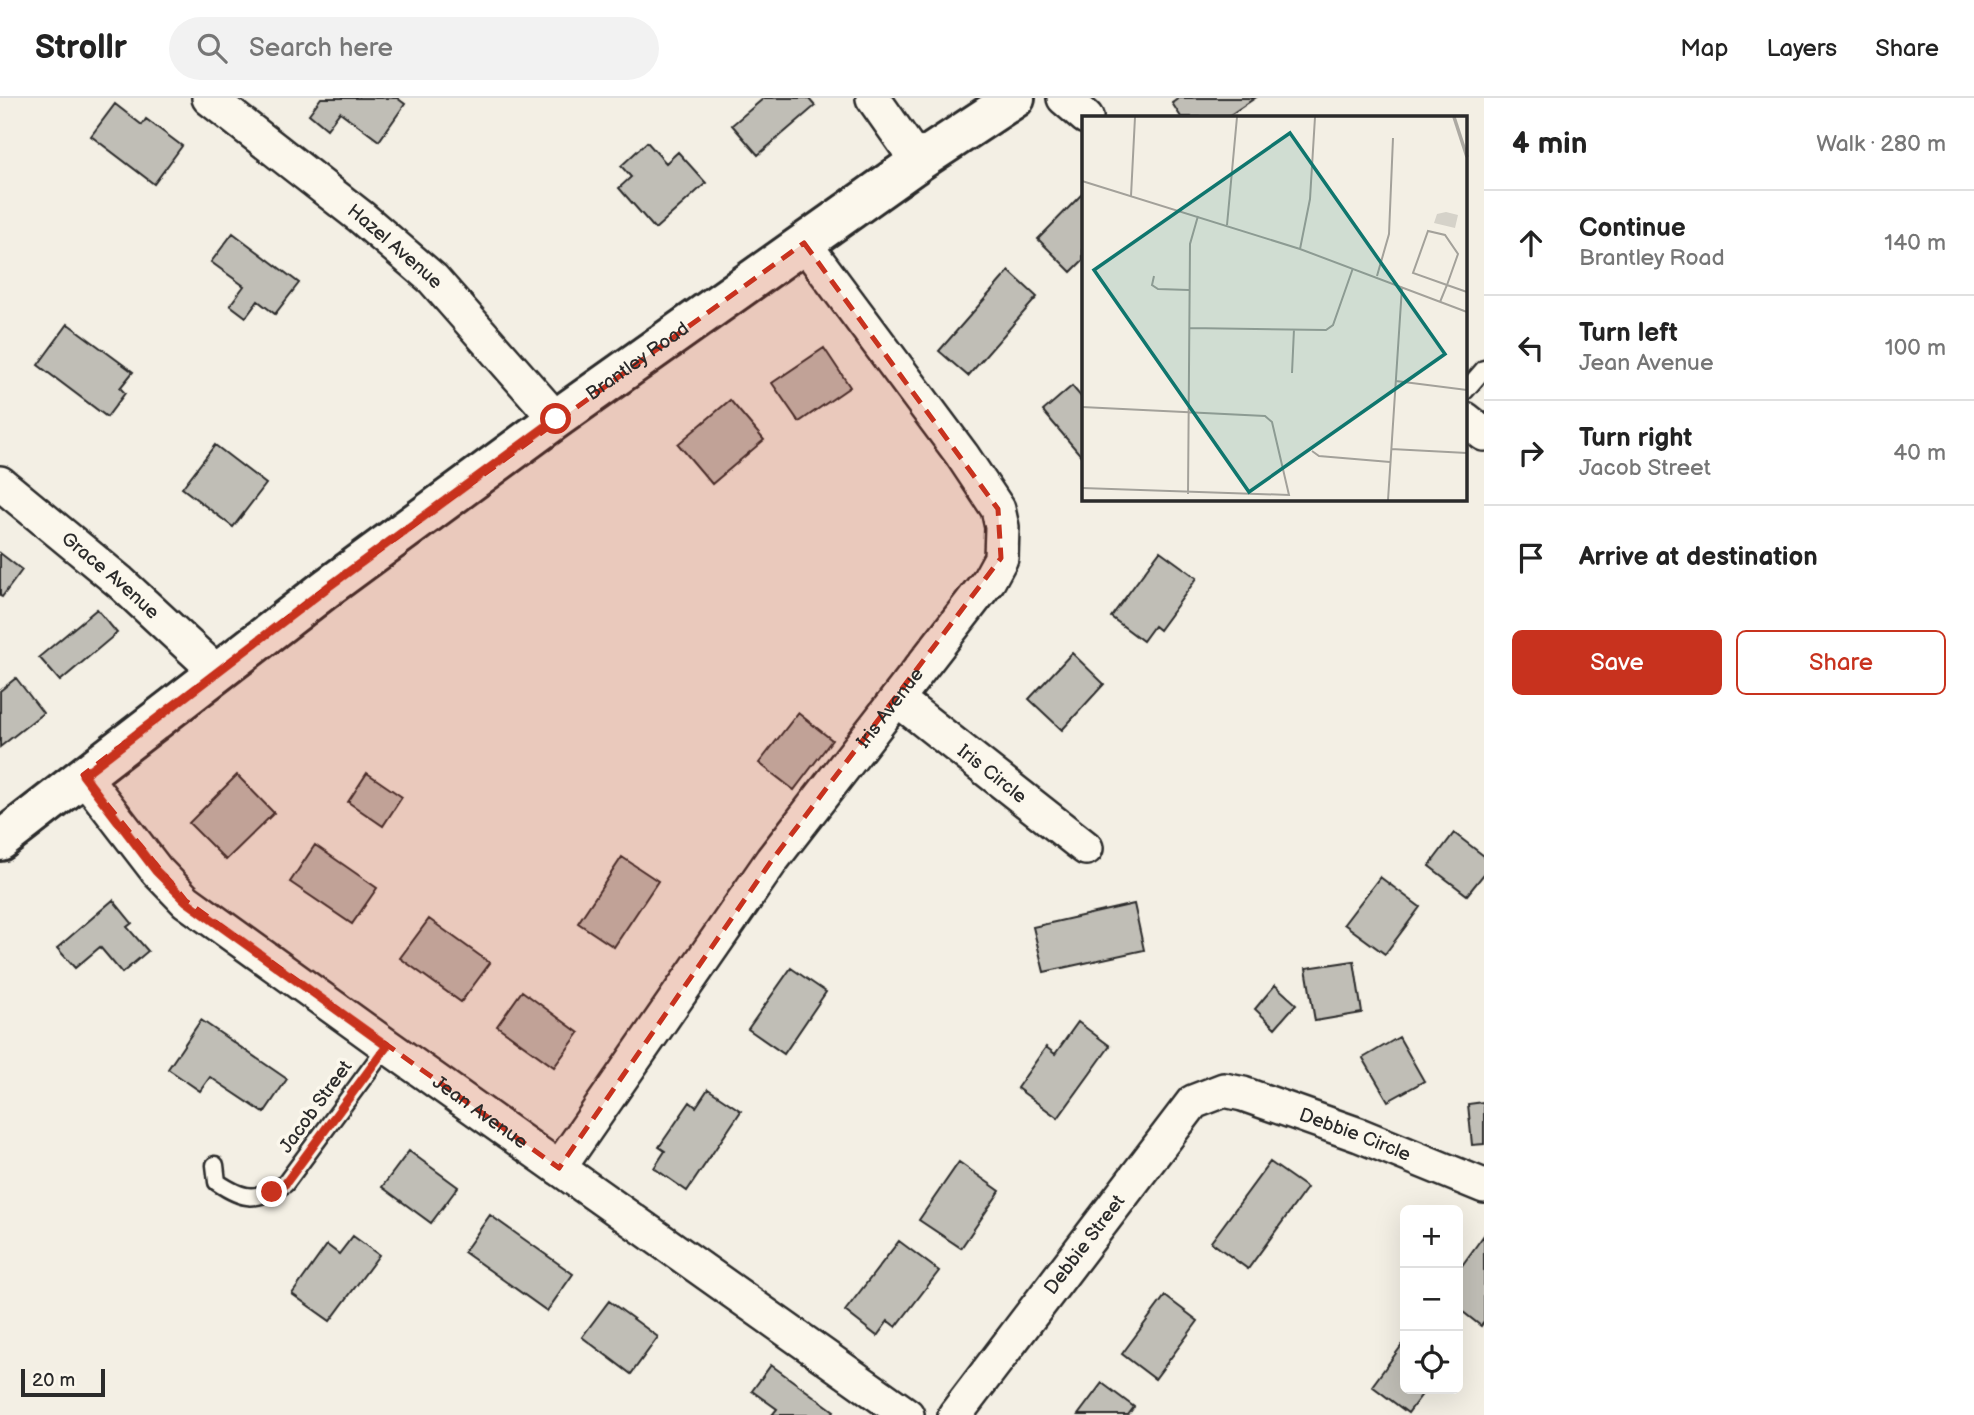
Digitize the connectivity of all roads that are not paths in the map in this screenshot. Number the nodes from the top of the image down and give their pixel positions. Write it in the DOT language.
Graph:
graph roads {
  1 [pos="209,98"];
  2 [pos="873,98"];
  3 [pos="1015,98"];
  4 [pos="1064,98"];
  5 [pos="1085,116"];
  6 [pos="918,162"];
  7 [pos="804,243"];
  8 [pos="1484,369"];
  9 [pos="1466,390"];
  10 [pos="556,419"];
  11 [pos="1466,420"];
  12 [pos="1484,434"];
  13 [pos="0,483"];
  14 [pos="217,672"];
  15 [pos="897,699"];
  16 [pos="83,775"];
  17 [pos="0,841"];
  18 [pos="1086,848"];
  19 [pos="387,1046"];
  20 [pos="1224,1090"];
  21 [pos="215,1165"];
  22 [pos="559,1168"];
  23 [pos="1484,1186"];
  24 [pos="907,1415"];
  25 [pos="955,1415"];
  1 -- 10 [label="street, Hazel Avenue"];
  2 -- 6 [label="street"];
  3 -- 6 [label="street, Brantley Road"];
  4 -- 5 [label="street"];
  6 -- 7 [label="street, Brantley Road"];
  7 -- 10 [label="street, Brantley Road"];
  7 -- 15 [label="street, Iris Avenue"];
  8 -- 9 [label="lane"];
  10 -- 14 [label="street, Brantley Road"];
  11 -- 12 [label="street"];
  13 -- 14 [label="street, Grace Avenue"];
  14 -- 16 [label="street, Brantley Road"];
  15 -- 18 [label="street, Iris Circle"];
  15 -- 22 [label="street, Iris Avenue"];
  16 -- 17 [label="street, Brantley Road"];
  16 -- 19 [label="street, Jean Avenue"];
  19 -- 21 [label="lane, Jacob Street"];
  19 -- 22 [label="street, Jean Avenue"];
  20 -- 23 [label="street, Debbie Circle"];
  20 -- 25 [label="street, Debbie Street"];
  22 -- 24 [label="street, Jean Avenue"];
}
